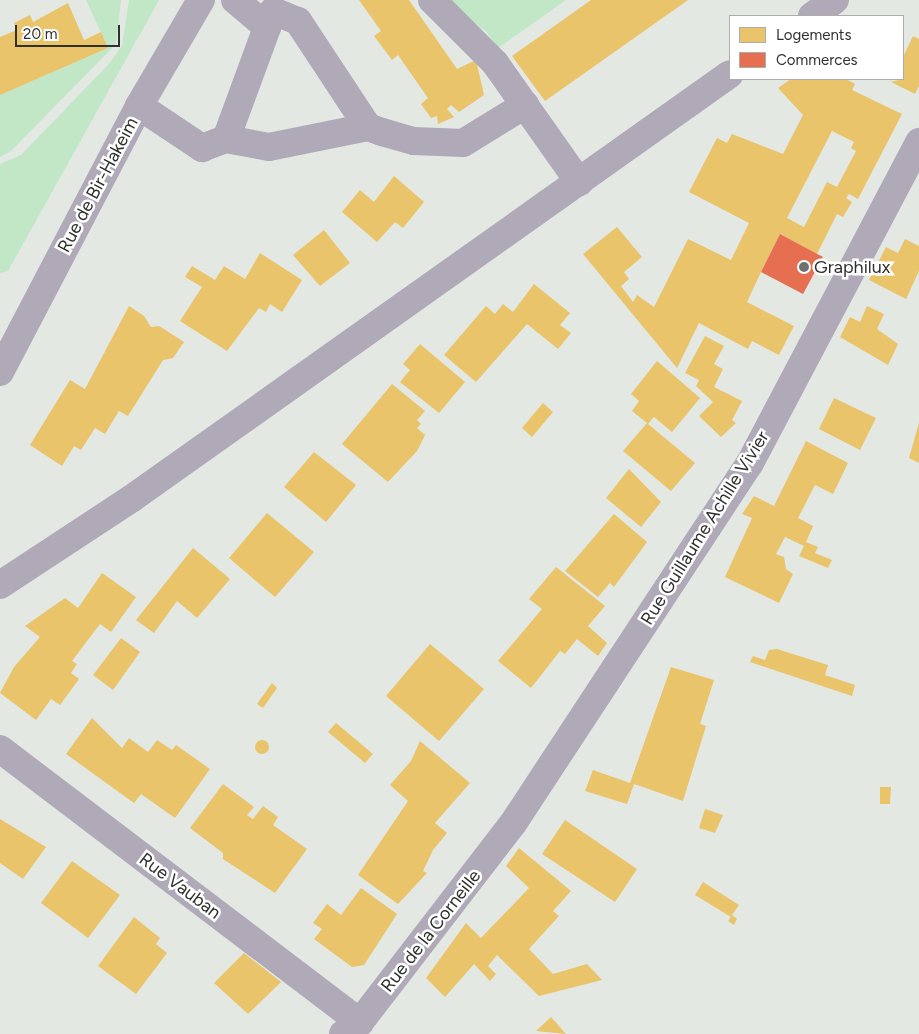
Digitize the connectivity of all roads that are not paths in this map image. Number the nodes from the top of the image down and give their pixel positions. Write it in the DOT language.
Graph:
graph roads {
  1 [pos="201,0"];
  2 [pos="235,0"];
  3 [pos="432,0"];
  4 [pos="835,0"];
  5 [pos="813,15"];
  6 [pos="267,27"];
  7 [pos="729,75"];
  8 [pos="525,105"];
  9 [pos="139,106"];
  10 [pos="368,127"];
  11 [pos="226,139"];
  12 [pos="919,142"];
  13 [pos="579,182"];
  14 [pos="0,372"];
  15 [pos="2,583"];
  16 [pos="0,749"];
  17 [pos="514,822"];
  18 [pos="351,1028"];
  1 -- 9 [label="street, Rue de Bir-Hakeim"];
  2 -- 6 [label="street"];
  3 -- 8 [label="street"];
  4 -- 5 [label="street"];
  6 -- 10 [label="street"];
  6 -- 11 [label="street"];
  7 -- 13 [label="street"];
  8 -- 10 [label="street"];
  8 -- 13 [label="street"];
  9 -- 11 [label="street"];
  9 -- 14 [label="street, Rue de Bir-Hakeim"];
  10 -- 11 [label="street"];
  12 -- 17 [label="street, Rue Guillaume Achille Vivier"];
  13 -- 15 [label="street"];
  16 -- 18 [label="street, Rue Vauban"];
  17 -- 18 [label="street, Rue de la Corneille"];
}
